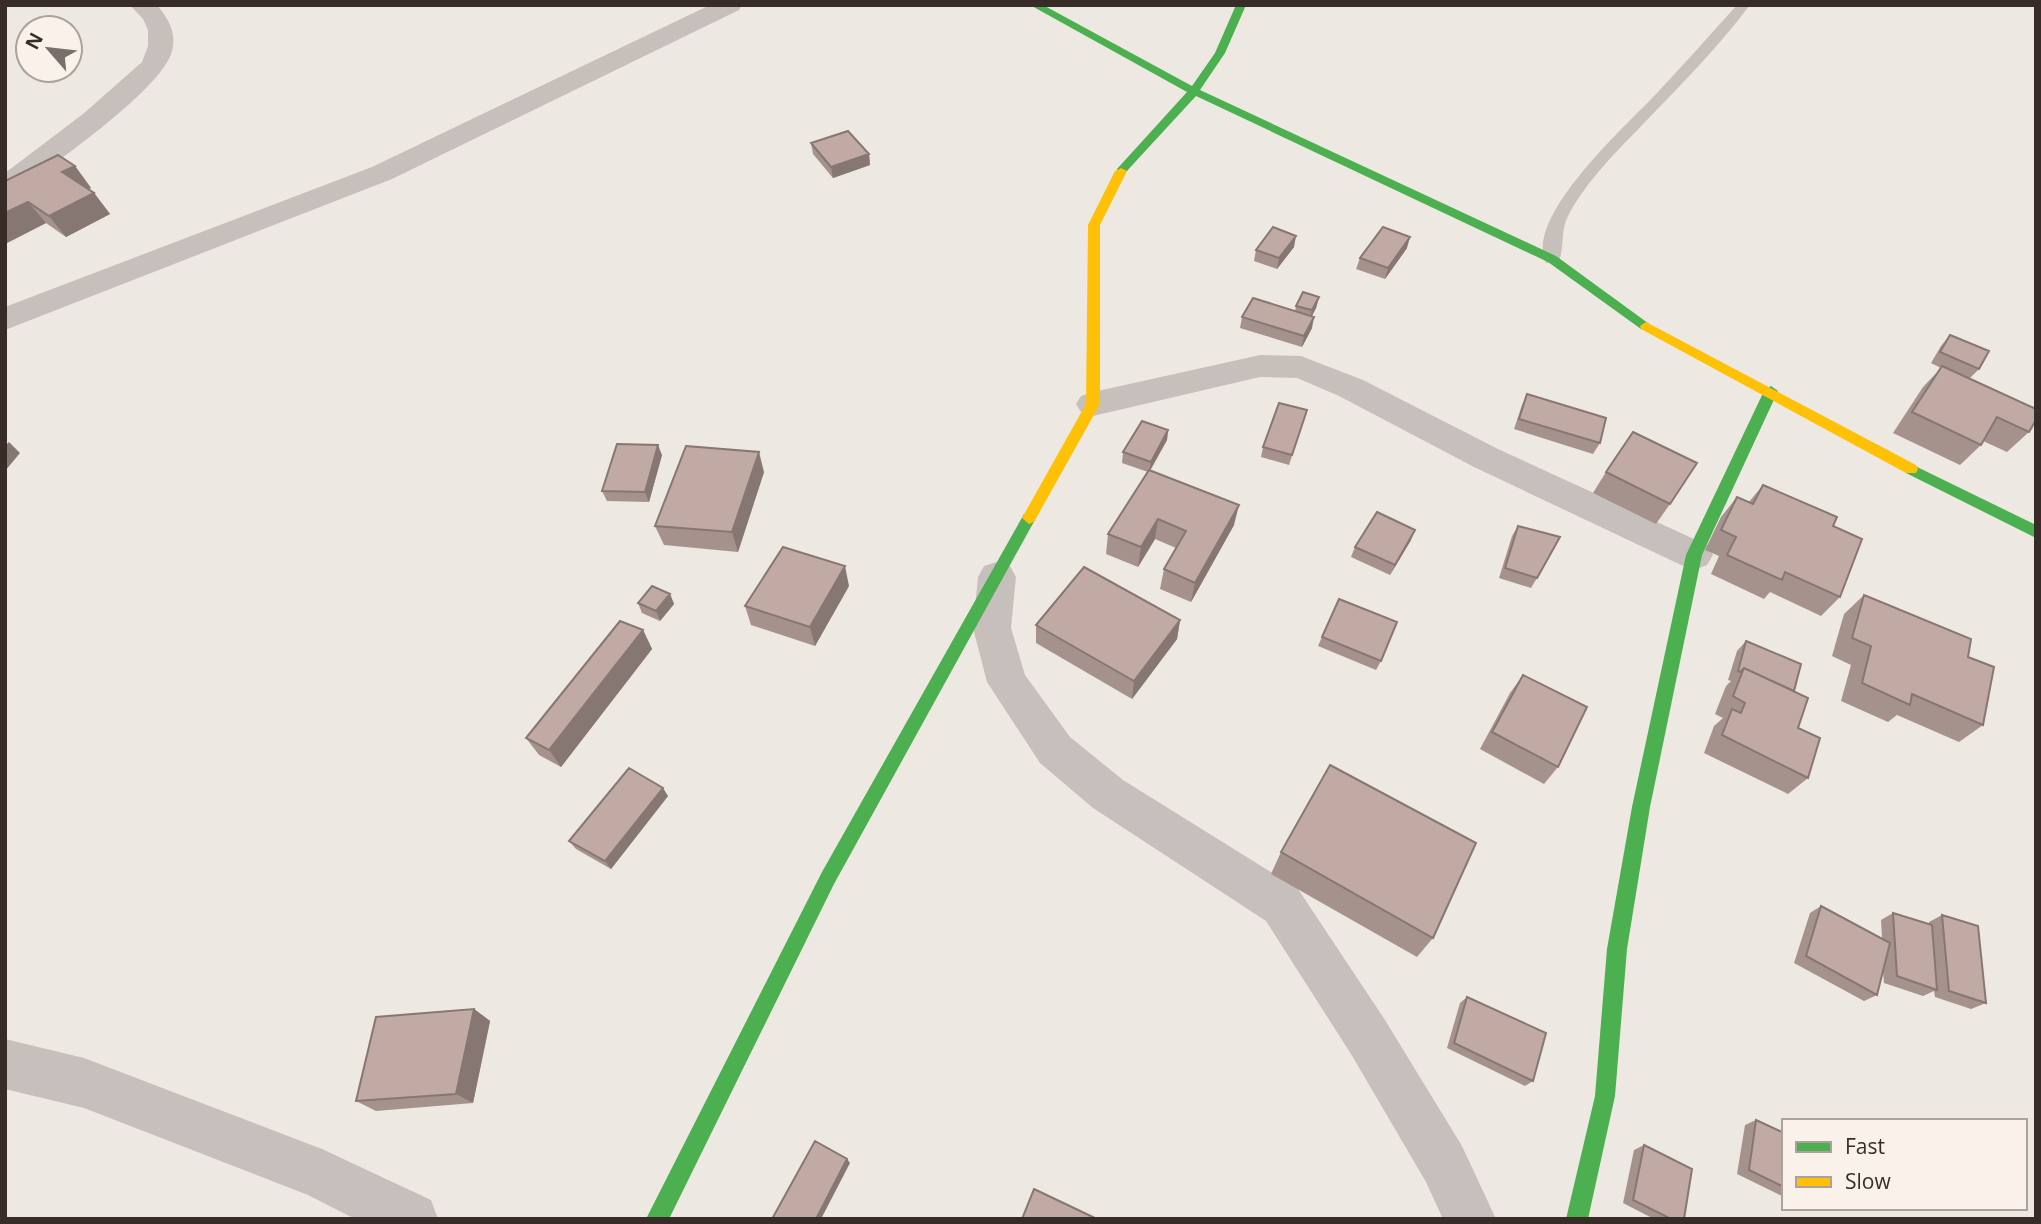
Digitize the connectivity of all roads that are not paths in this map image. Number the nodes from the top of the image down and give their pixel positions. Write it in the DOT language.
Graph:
graph roads {
  1 [pos="142,5"];
  2 [pos="730,5"];
  3 [pos="1035,5"];
  4 [pos="1241,5"];
  5 [pos="1744,5"];
  6 [pos="1194,91"];
  7 [pos="5,186"];
  8 [pos="1552,260"];
  9 [pos="5,319"];
  10 [pos="1771,391"];
  11 [pos="1093,404"];
  12 [pos="2033,527"];
  13 [pos="1694,555"];
  14 [pos="997,577"];
  15 [pos="5,1064"];
  16 [pos="412,1219"];
  17 [pos="657,1219"];
  18 [pos="1470,1219"];
  19 [pos="1577,1219"];
  1 -- 7 [label="street"];
  2 -- 9 [label="street"];
  3 -- 6 [label="street"];
  4 -- 6 [label="street"];
  5 -- 8 [label="lane"];
  6 -- 8 [label="street"];
  6 -- 11 [label="street"];
  8 -- 10 [label="street"];
  10 -- 12 [label="street"];
  10 -- 13 [label="street"];
  11 -- 13 [label="street"];
  11 -- 14 [label="street"];
  13 -- 19 [label="street"];
  14 -- 17 [label="street"];
  14 -- 18 [label="street"];
  15 -- 16 [label="street"];
}
